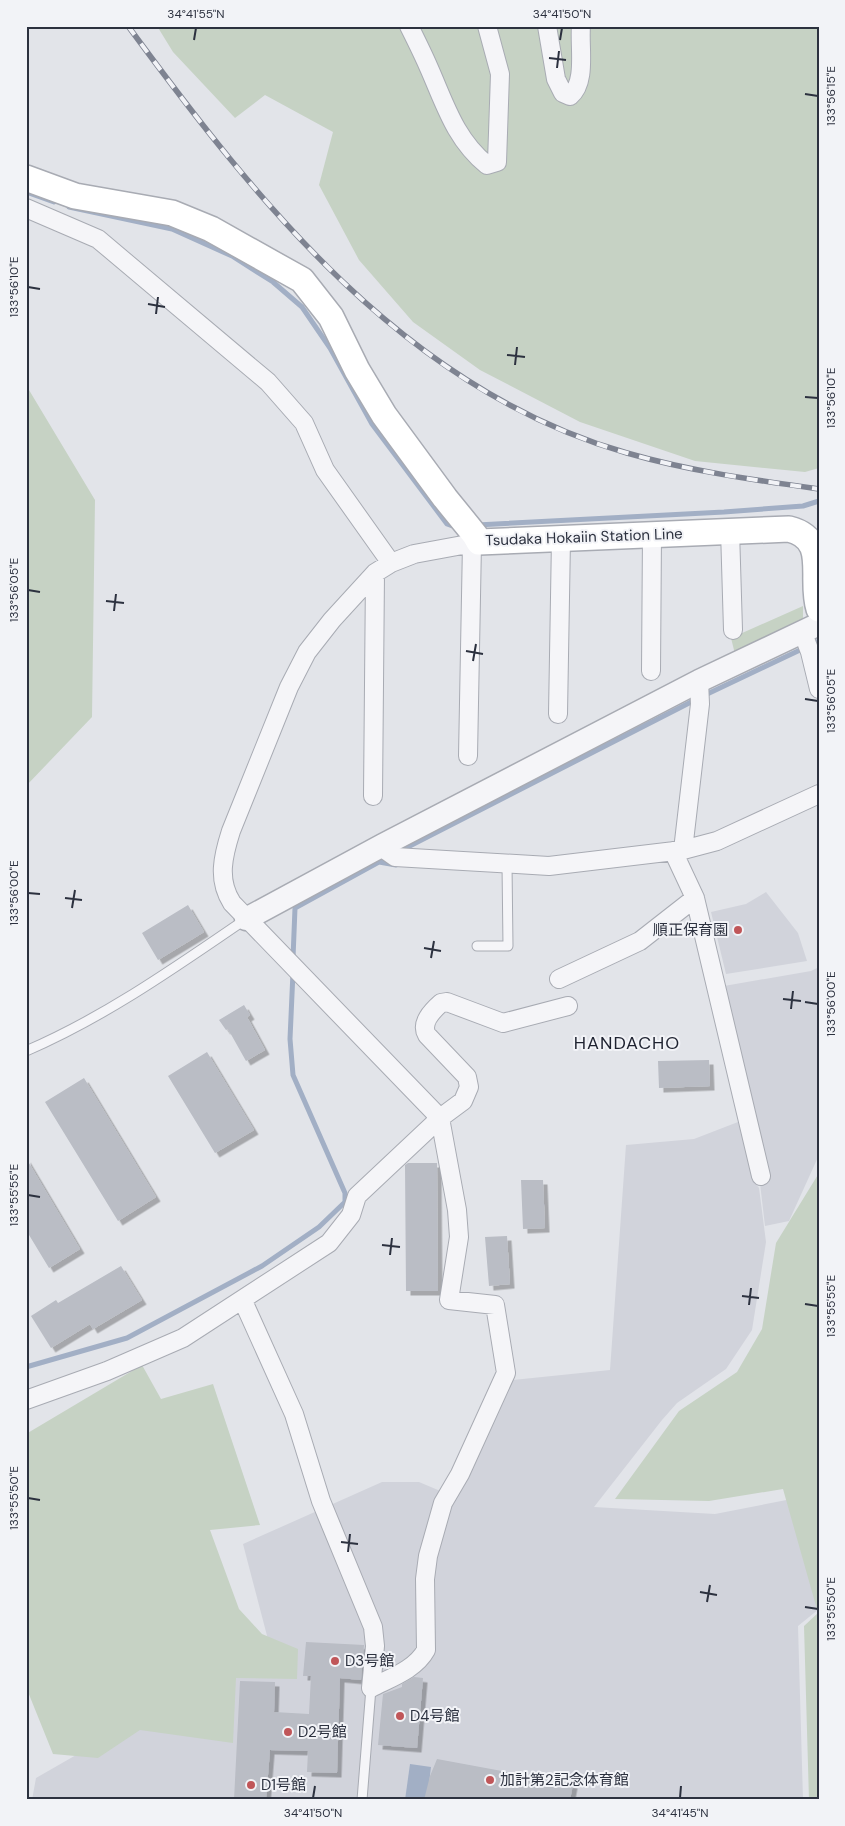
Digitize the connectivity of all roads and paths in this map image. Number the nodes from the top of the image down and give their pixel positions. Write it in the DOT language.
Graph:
graph roads {
  1 [pos="409,26"];
  2 [pos="487,26"];
  3 [pos="547,26"];
  4 [pos="581,26"];
  5 [pos="26,178"];
  6 [pos="26,203"];
  7 [pos="73,206"];
  8 [pos="26,208"];
  9 [pos="98,239"];
  10 [pos="730,530"];
  11 [pos="652,534"];
  12 [pos="472,535"];
  13 [pos="561,539"];
  14 [pos="391,563"];
  15 [pos="375,573"];
  16 [pos="819,609"];
  17 [pos="733,630"];
  18 [pos="809,637"];
  19 [pos="650,670"];
  20 [pos="819,689"];
  21 [pos="700,693"];
  22 [pos="558,714"];
  23 [pos="468,756"];
  24 [pos="819,793"];
  25 [pos="373,796"];
  26 [pos="388,851"];
  27 [pos="677,854"];
  28 [pos="507,870"];
  29 [pos="695,898"];
  30 [pos="246,919"];
  31 [pos="477,946"];
  32 [pos="559,979"];
  33 [pos="568,1006"];
  34 [pos="26,1051"];
  35 [pos="440,1118"];
  36 [pos="761,1176"];
  37 [pos="243,1301"];
  38 [pos="26,1400"];
  39 [pos="371,1688"];
  40 [pos="362,1800"];
  1 -- 2 [label="street"];
  3 -- 4 [label="street"];
  5 -- 7 [label="main road"];
  6 -- 7 [label="street"];
  7 -- 9 [label="street"];
  7 -- 12 [label="main road"];
  8 -- 9 [label="street"];
  9 -- 14 [label="street"];
  10 -- 11 [label="main road, Tsudaka Hokaiin Station Line"];
  10 -- 16 [label="main road, Tsudaka Hokaiin Station Line"];
  10 -- 17 [label="street"];
  11 -- 13 [label="main road, Tsudaka Hokaiin Station Line"];
  11 -- 19 [label="street"];
  12 -- 13 [label="main road, Tsudaka Hokaiin Station Line"];
  12 -- 14 [label="street"];
  12 -- 23 [label="street"];
  13 -- 22 [label="street"];
  14 -- 15 [label="street"];
  15 -- 25 [label="street"];
  15 -- 30 [label="street"];
  18 -- 20 [label="street"];
  18 -- 21 [label="street"];
  21 -- 26 [label="street"];
  21 -- 27 [label="street"];
  24 -- 27 [label="street"];
  26 -- 28 [label="street"];
  26 -- 30 [label="street"];
  27 -- 28 [label="street"];
  27 -- 29 [label="street"];
  28 -- 31 [label="lane"];
  29 -- 32 [label="street"];
  29 -- 36 [label="street"];
  30 -- 34 [label="lane"];
  30 -- 35 [label="street"];
  33 -- 35 [label="street"];
  35 -- 37 [label="street"];
  35 -- 39 [label="street"];
  37 -- 38 [label="street"];
  37 -- 39 [label="street"];
  39 -- 40 [label="lane"];
}
